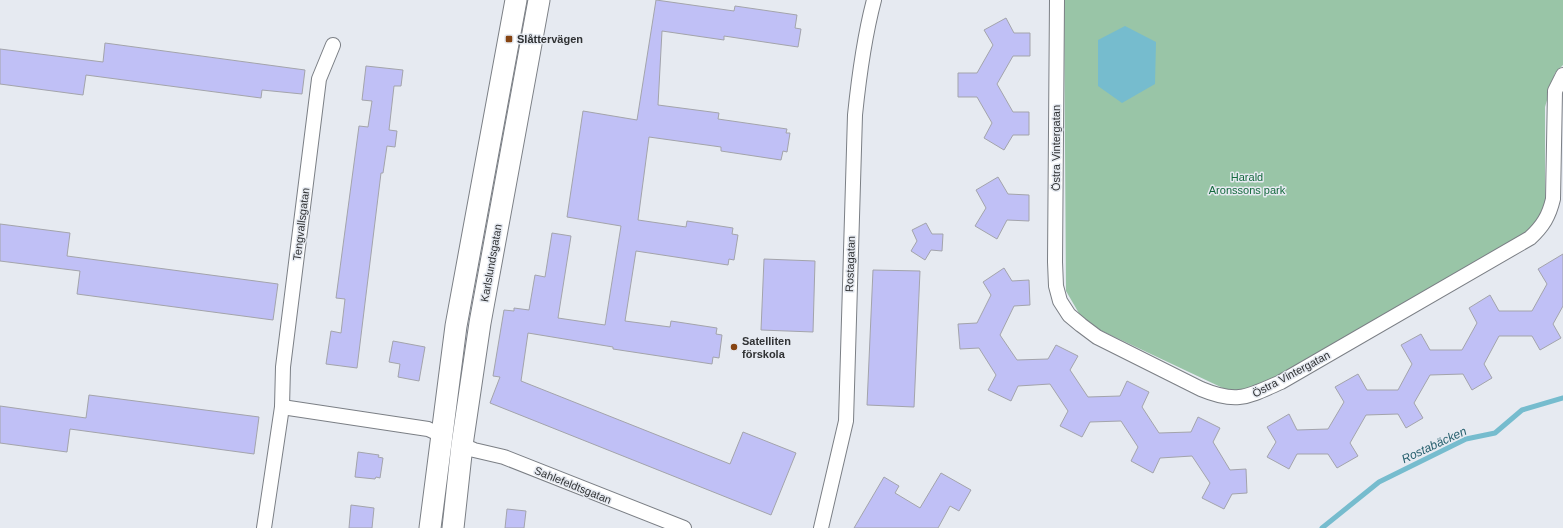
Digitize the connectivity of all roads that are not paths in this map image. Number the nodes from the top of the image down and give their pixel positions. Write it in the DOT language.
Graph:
graph roads {
  1 [pos="516,0"];
  2 [pos="539,0"];
  3 [pos="874,0"];
  4 [pos="1057,0"];
  5 [pos="333,45"];
  6 [pos="1563,75"];
  7 [pos="282,407"];
  8 [pos="441,435"];
  9 [pos="462,444"];
  10 [pos="264,528"];
  11 [pos="430,528"];
  12 [pos="453,528"];
  13 [pos="684,528"];
  14 [pos="821,528"];
  1 -- 8 [label="main road, Karlslundsgatan"];
  2 -- 9 [label="main road, Karlslundsgatan"];
  3 -- 14 [label="street, Rostagatan"];
  4 -- 6 [label="street, Östra Vintergatan"];
  5 -- 7 [label="street, Tengvallsgatan"];
  7 -- 8 [label="street"];
  7 -- 10 [label="street, Tengvallsgatan"];
  8 -- 9 [label="main road"];
  8 -- 11 [label="main road, Karlslundsgatan"];
  9 -- 12 [label="main road, Karlslundsgatan"];
  9 -- 13 [label="street, Sahlefeldtsgatan"];
}
